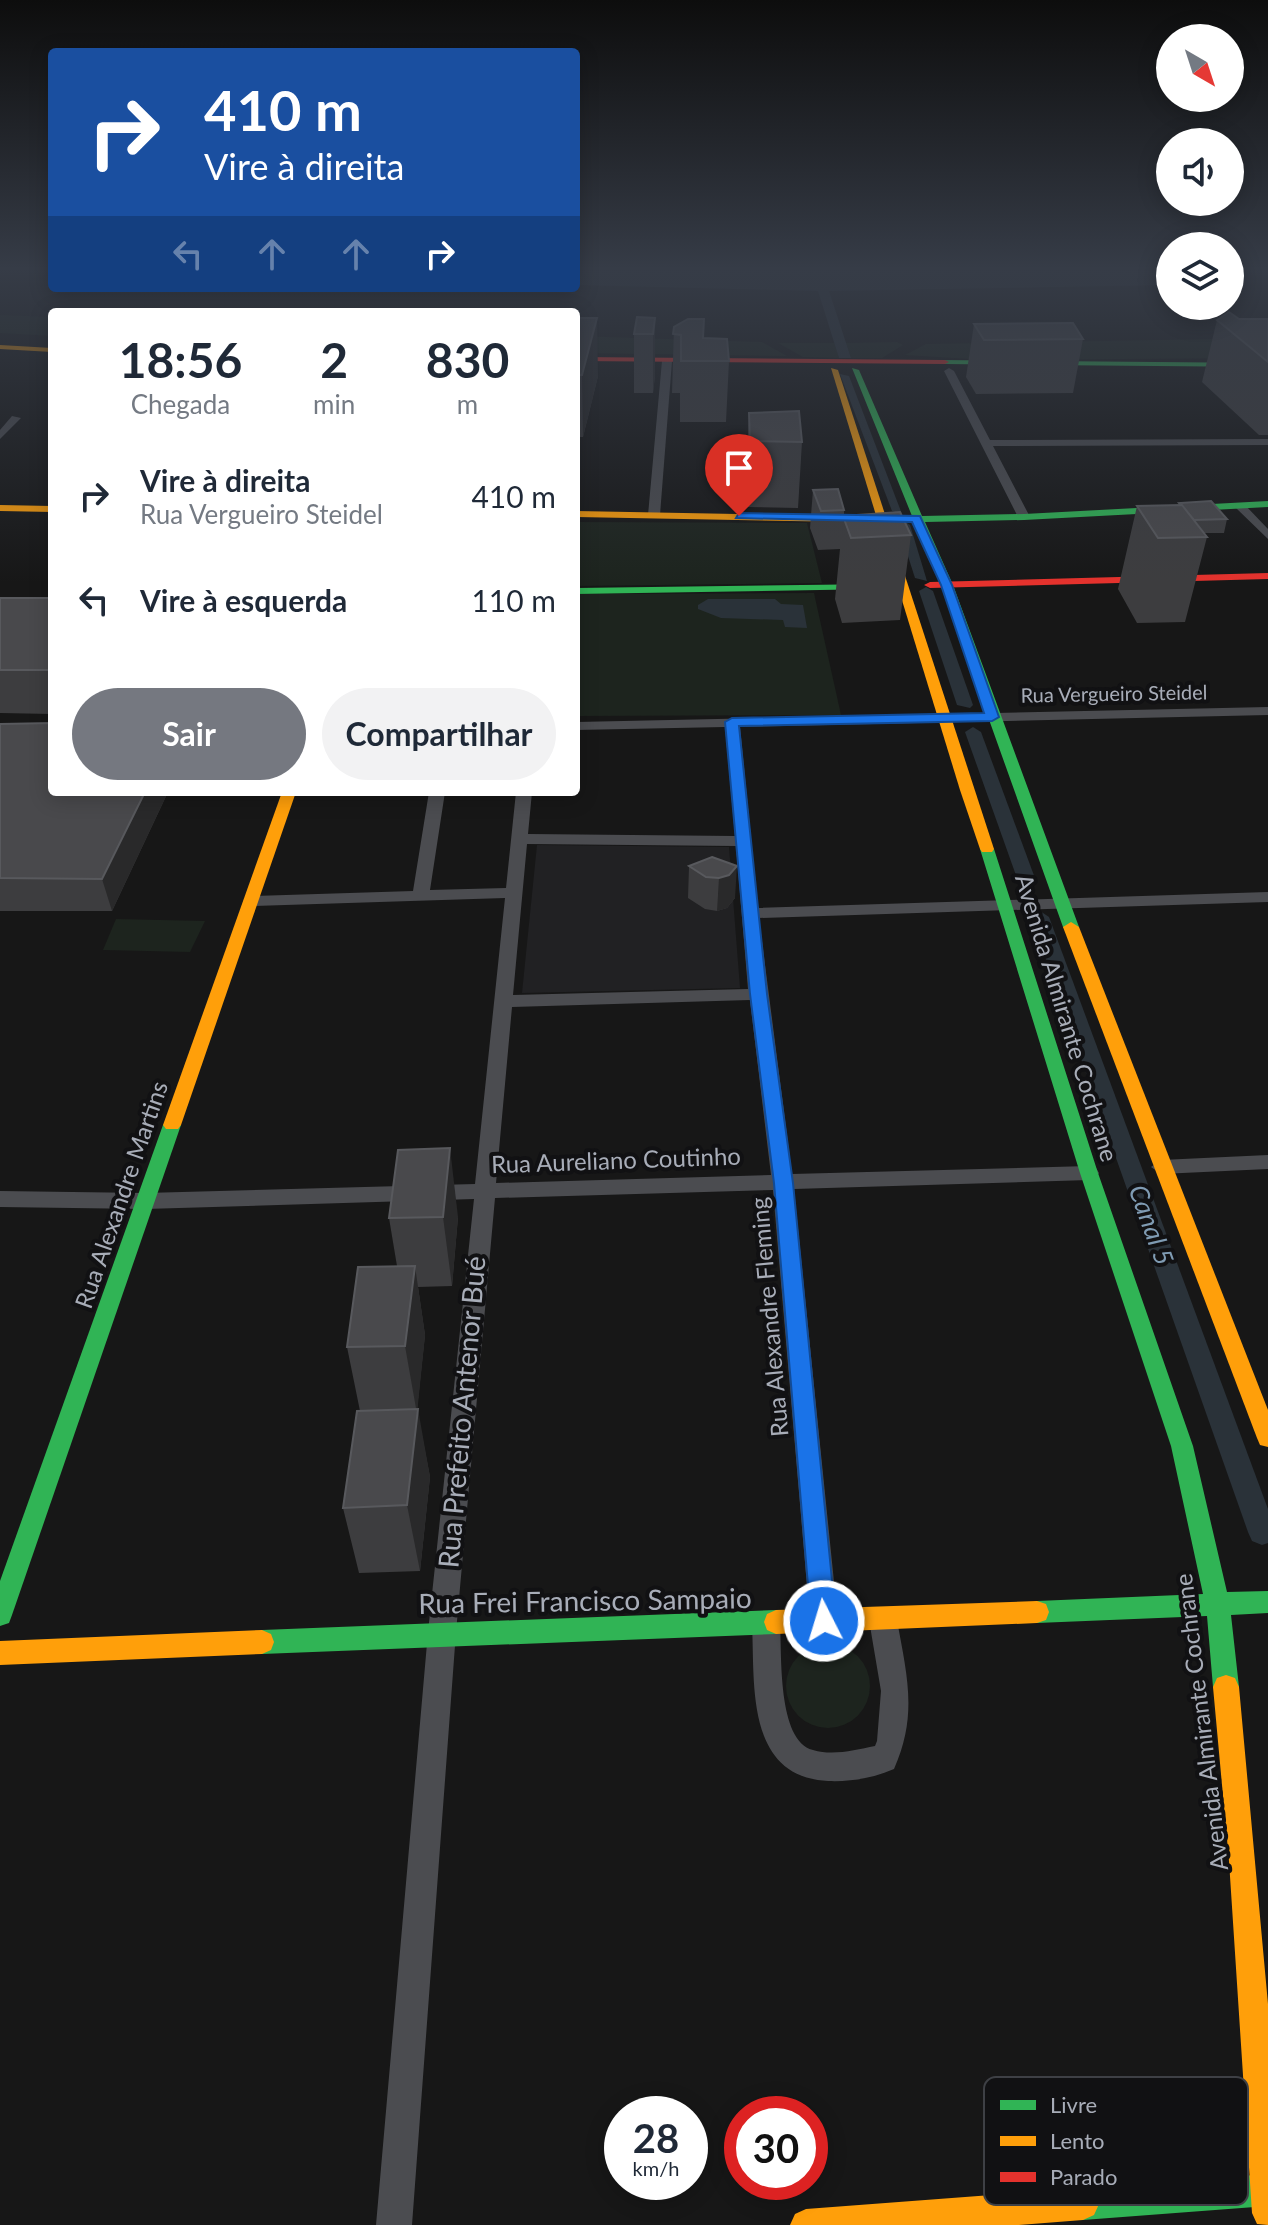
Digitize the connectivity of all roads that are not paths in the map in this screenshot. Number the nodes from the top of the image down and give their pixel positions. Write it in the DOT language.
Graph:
graph roads {
  1 [pos="666,375"];
  2 [pos="836,375"];
  3 [pos="856,375"];
  4 [pos="951,375"];
  5 [pos="16,418"];
  6 [pos="0,436"];
  7 [pos="1268,442"];
  8 [pos="985,443"];
  9 [pos="1268,504"];
  10 [pos="1240,506"];
  11 [pos="0,508"];
  12 [pos="48,509"];
  13 [pos="580,514"];
  14 [pos="654,515"];
  15 [pos="1024,517"];
  16 [pos="952,518"];
  17 [pos="901,519"];
  18 [pos="862,529"];
  19 [pos="1268,536"];
  20 [pos="935,561"];
  21 [pos="896,563"];
  22 [pos="1268,576"];
  23 [pos="944,585"];
  24 [pos="906,586"];
  25 [pos="580,591"];
  26 [pos="1268,711"];
  27 [pos="988,717"];
  28 [pos="944,718"];
  29 [pos="732,722"];
  30 [pos="580,726"];
  31 [pos="288,796"];
  32 [pos="436,796"];
  33 [pos="524,796"];
  34 [pos="519,839"];
  35 [pos="744,841"];
  36 [pos="512,893"];
  37 [pos="421,896"];
  38 [pos="1268,897"];
  39 [pos="251,901"];
  40 [pos="1059,903"];
  41 [pos="1011,904"];
  42 [pos="751,913"];
  43 [pos="758,994"];
  44 [pos="503,1001"];
  45 [pos="1268,1162"];
  46 [pos="1161,1167"];
  47 [pos="1089,1173"];
  48 [pos="783,1183"];
  49 [pos="483,1191"];
  50 [pos="0,1199"];
  51 [pos="145,1201"];
  52 [pos="1268,1438"];
  53 [pos="1268,1602"];
  54 [pos="1218,1605"];
  55 [pos="0,1615"];
  56 [pos="883,1620"];
  57 [pos="824,1621"];
  58 [pos="766,1624"];
  59 [pos="442,1632"];
  60 [pos="0,1653"];
  61 [pos="1267,2190"];
  62 [pos="1069,2205"];
  63 [pos="1268,2213"];
  64 [pos="394,2225"];
  65 [pos="806,2225"];
  1 -- 14 [label="street"];
  2 -- 17 [label="main road, Avenida Almirante Cochrane"];
  3 -- 17 [label="main road, Avenida Almirante Cochrane"];
  4 -- 8 [label="street"];
  5 -- 6 [label="street"];
  7 -- 8 [label="street"];
  8 -- 15 [label="street"];
  9 -- 10 [label="main road"];
  10 -- 15 [label="main road"];
  10 -- 19 [label="street"];
  11 -- 12 [label="main road"];
  13 -- 14 [label="main road"];
  14 -- 18 [label="main road"];
  15 -- 16 [label="main road"];
  16 -- 17 [label="main road"];
  16 -- 20 [label="main road"];
  17 -- 18 [label="main road"];
  17 -- 20 [label="main road, Avenida Almirante Cochrane"];
  17 -- 21 [label="main road, Avenida Almirante Cochrane"];
  18 -- 21 [label="main road"];
  20 -- 23 [label="main road, Avenida Almirante Cochrane"];
  21 -- 24 [label="main road, Avenida Almirante Cochrane"];
  22 -- 23 [label="main road"];
  23 -- 24 [label="main road"];
  23 -- 27 [label="main road, Avenida Almirante Cochrane"];
  24 -- 25 [label="main road"];
  24 -- 28 [label="main road, Avenida Almirante Cochrane"];
  26 -- 27 [label="street, Rua Vergueiro Steidel"];
  27 -- 28 [label="street, Rua Vergueiro Steidel"];
  27 -- 40 [label="main road, Avenida Almirante Cochrane"];
  28 -- 29 [label="street, Rua Vergueiro Steidel"];
  28 -- 41 [label="main road, Avenida Almirante Cochrane"];
  29 -- 30 [label="street, Rua Vergueiro Steidel"];
  29 -- 35 [label="street, Rua Alexandre Fleming"];
  31 -- 39 [label="main road, Rua Alexandre Martins"];
  32 -- 37 [label="street"];
  33 -- 34 [label="street, Rua Prefeito Antenor Bué"];
  34 -- 35 [label="street"];
  34 -- 36 [label="street, Rua Prefeito Antenor Bué"];
  35 -- 42 [label="street, Rua Alexandre Fleming"];
  36 -- 37 [label="street"];
  36 -- 44 [label="street, Rua Prefeito Antenor Bué"];
  37 -- 39 [label="street"];
  38 -- 40 [label="street"];
  39 -- 51 [label="main road, Rua Alexandre Martins"];
  40 -- 41 [label="street"];
  40 -- 46 [label="main road, Avenida Almirante Cochrane"];
  41 -- 42 [label="street"];
  41 -- 47 [label="main road, Avenida Almirante Cochrane"];
  42 -- 43 [label="street, Rua Alexandre Fleming"];
  43 -- 44 [label="street"];
  43 -- 48 [label="street, Rua Alexandre Fleming"];
  44 -- 49 [label="street, Rua Prefeito Antenor Bué"];
  45 -- 46 [label="street"];
  46 -- 52 [label="main road, Avenida Almirante Cochrane"];
  47 -- 48 [label="street, Rua Aureliano Coutinho"];
  47 -- 54 [label="main road, Avenida Almirante Cochrane"];
  48 -- 49 [label="street, Rua Aureliano Coutinho"];
  48 -- 57 [label="street, Rua Alexandre Fleming"];
  49 -- 51 [label="street, Rua Aureliano Coutinho"];
  49 -- 59 [label="street, Rua Prefeito Antenor Bué"];
  50 -- 51 [label="street, Rua Aureliano Coutinho"];
  51 -- 55 [label="main road, Rua Alexandre Martins"];
  53 -- 54 [label="main road, Rua Frei Francisco Sampaio"];
  54 -- 56 [label="main road, Rua Frei Francisco Sampaio"];
  54 -- 61 [label="main road, Avenida Almirante Cochrane"];
  56 -- 57 [label="main road, Rua Frei Francisco Sampaio"];
  56 -- 58 [label="street"];
  57 -- 58 [label="main road, Rua Frei Francisco Sampaio"];
  58 -- 59 [label="main road, Rua Frei Francisco Sampaio"];
  59 -- 60 [label="main road, Rua Frei Francisco Sampaio"];
  59 -- 64 [label="street, Rua Prefeito Antenor Bué"];
  61 -- 63 [label="main road, Avenida Almirante Cochrane"];
  62 -- 65 [label="main road"];
}
